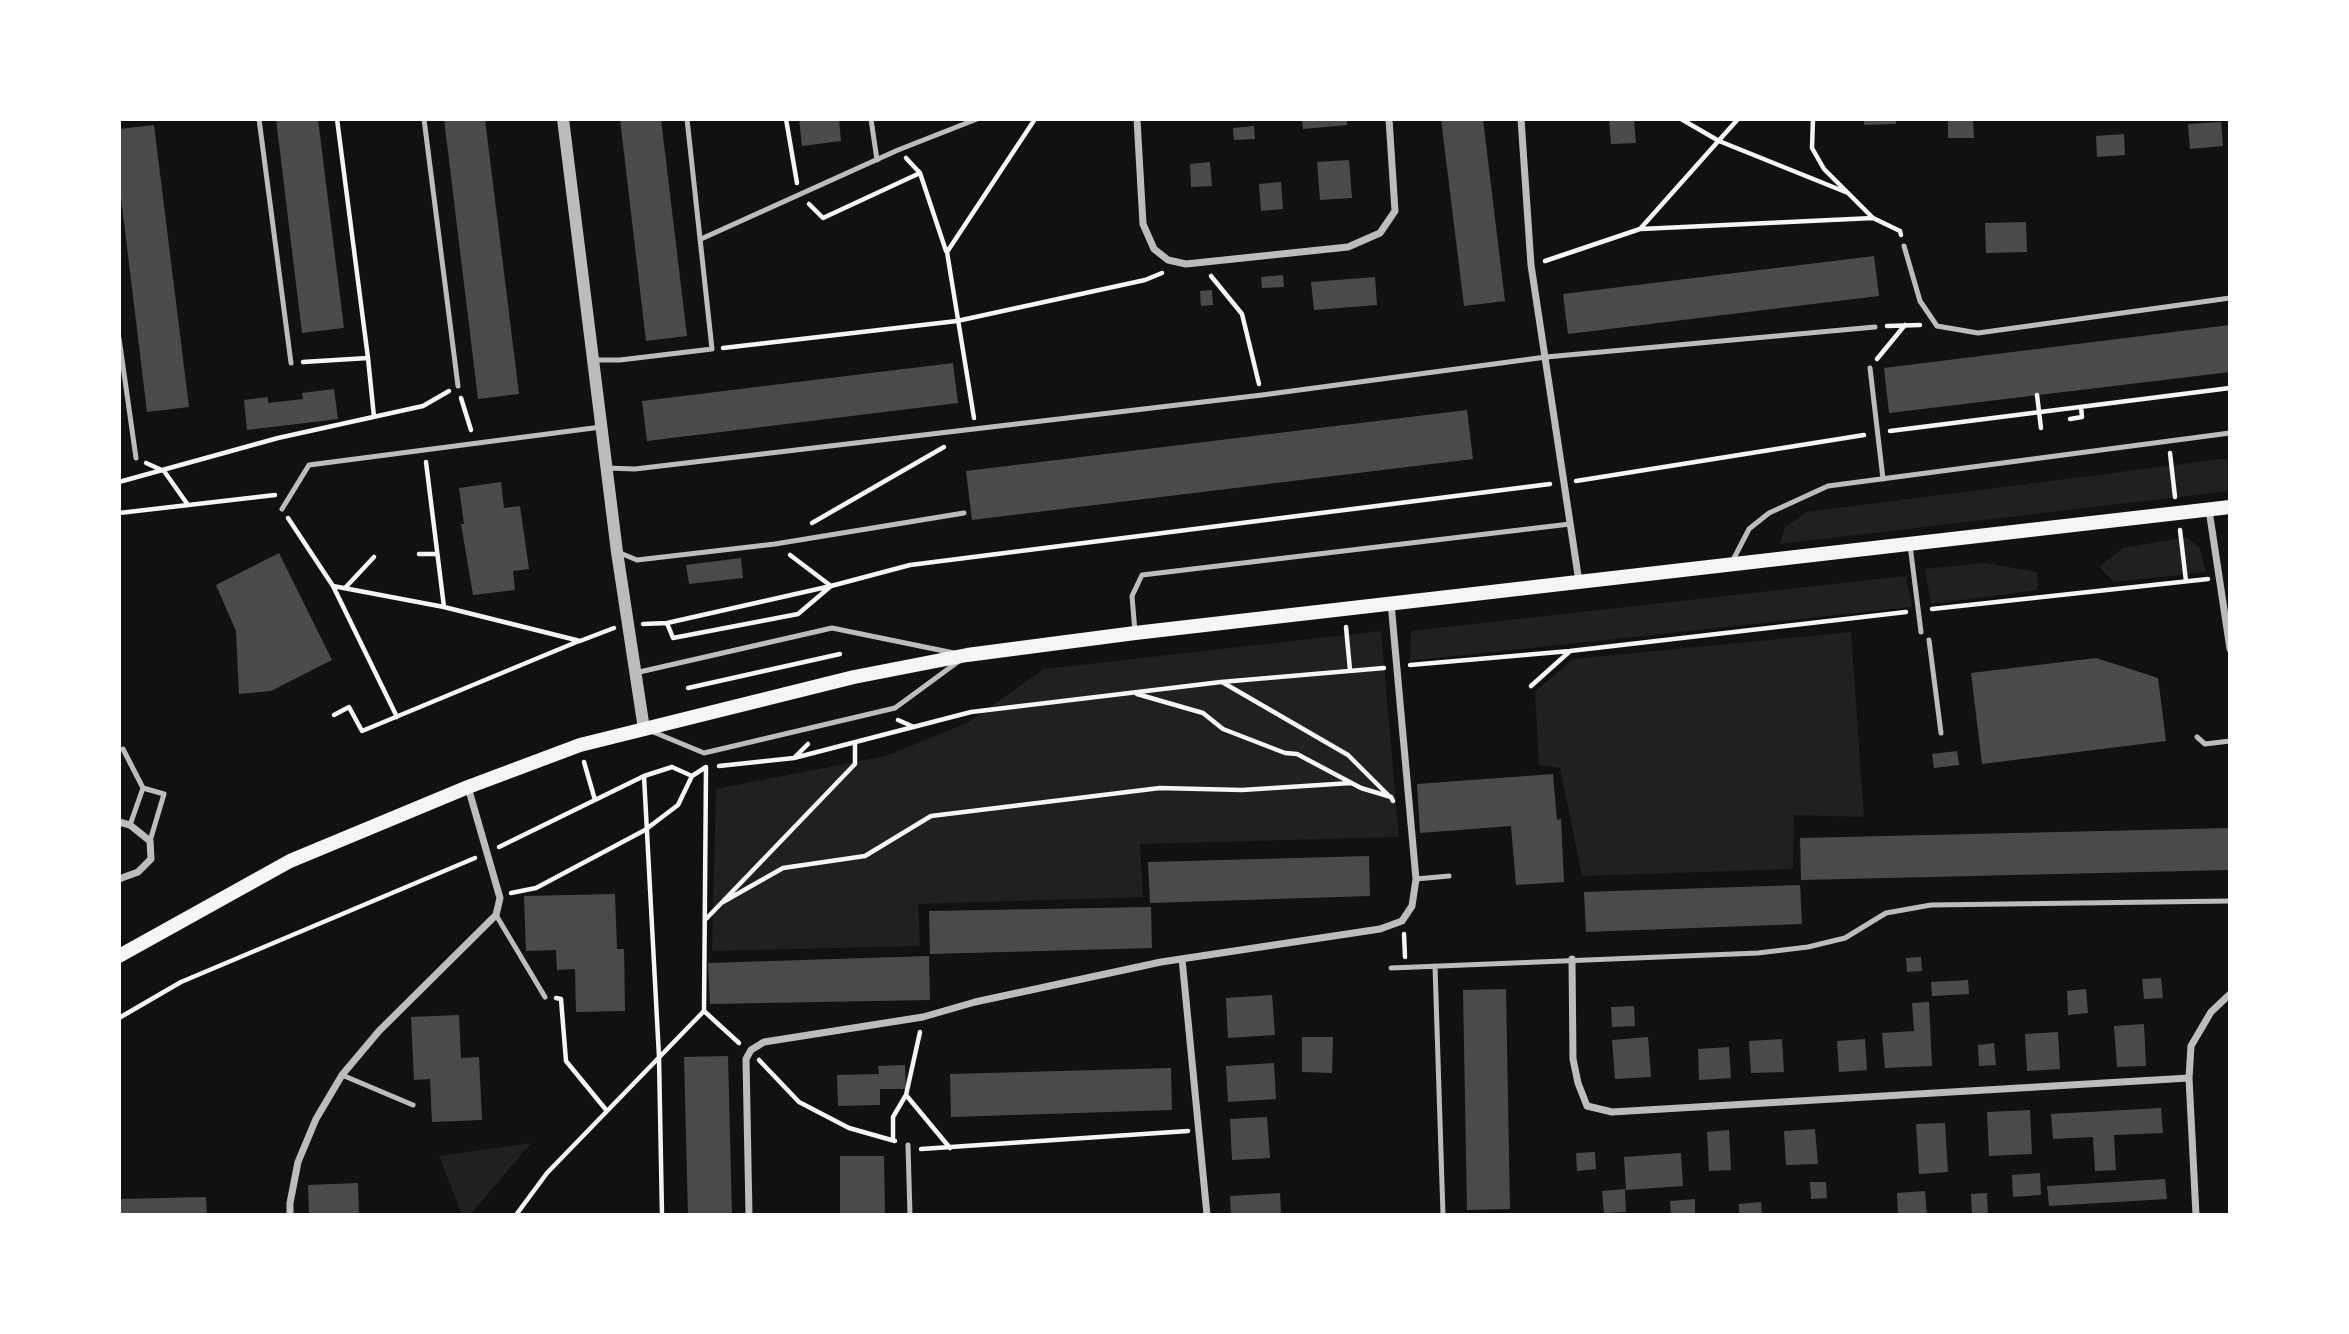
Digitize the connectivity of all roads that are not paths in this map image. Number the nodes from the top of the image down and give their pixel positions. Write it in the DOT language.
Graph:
graph roads {
  1 [pos="259,119"];
  2 [pos="424,119"];
  3 [pos="563,119"];
  4 [pos="687,119"];
  5 [pos="871,119"];
  6 [pos="977,119"];
  7 [pos="1137,119"];
  8 [pos="1389,119"];
  9 [pos="1521,119"];
  10 [pos="877,160"];
  11 [pos="701,239"];
  12 [pos="1904,246"];
  13 [pos="2230,298"];
  14 [pos="1875,327"];
  15 [pos="119,338"];
  16 [pos="1546,357"];
  17 [pos="593,360"];
  18 [pos="290,363"];
  19 [pos="1870,368"];
  20 [pos="458,386"];
  21 [pos="601,427"];
  22 [pos="2230,433"];
  23 [pos="136,458"];
  24 [pos="606,468"];
  25 [pos="1883,479"];
  26 [pos="2230,508"];
  27 [pos="282,509"];
  28 [pos="2209,510"];
  29 [pos="964,513"];
  30 [pos="1570,524"];
  31 [pos="1910,545"];
  32 [pos="617,552"];
  33 [pos="1730,566"];
  34 [pos="1579,583"];
  35 [pos="1391,603"];
  36 [pos="1922,632"];
  37 [pos="1135,633"];
  38 [pos="1929,640"];
  39 [pos="2230,649"];
  40 [pos="967,656"];
  41 [pos="635,673"];
  42 [pos="644,729"];
  43 [pos="1941,733"];
  44 [pos="2197,737"];
  45 [pos="2230,741"];
  46 [pos="123,749"];
  47 [pos="468,787"];
  48 [pos="143,788"];
  49 [pos="119,822"];
  50 [pos="130,825"];
  51 [pos="150,841"];
  52 [pos="1449,876"];
  53 [pos="119,878"];
  54 [pos="1416,879"];
  55 [pos="2230,901"];
  56 [pos="496,915"];
  57 [pos="119,956"];
  58 [pos="1182,959"];
  59 [pos="1572,959"];
  60 [pos="1435,966"];
  61 [pos="1391,968"];
  62 [pos="2230,994"];
  63 [pos="545,997"];
  64 [pos="342,1075"];
  65 [pos="2189,1078"];
  66 [pos="413,1105"];
  67 [pos="908,1145"];
  68 [pos="290,1215"];
  69 [pos="749,1215"];
  70 [pos="910,1215"];
  71 [pos="1207,1215"];
  72 [pos="1443,1215"];
  73 [pos="2196,1215"];
  1 -- 18 [label="lane"];
  2 -- 20 [label="lane"];
  3 -- 17 [label="street"];
  4 -- 11 [label="lane"];
  5 -- 10 [label="lane"];
  6 -- 10 [label="lane"];
  7 -- 8 [label="street"];
  9 -- 16 [label="street"];
  10 -- 11 [label="lane"];
  11 -- 17 [label="lane"];
  12 -- 13 [label="lane"];
  14 -- 16 [label="lane"];
  15 -- 23 [label="lane"];
  16 -- 24 [label="lane"];
  16 -- 30 [label="street"];
  17 -- 21 [label="street"];
  19 -- 25 [label="lane"];
  21 -- 24 [label="street"];
  21 -- 27 [label="lane"];
  22 -- 25 [label="lane"];
  24 -- 32 [label="street"];
  25 -- 33 [label="lane"];
  26 -- 28 [label="main road"];
  28 -- 31 [label="main road"];
  28 -- 39 [label="street"];
  29 -- 32 [label="lane"];
  30 -- 34 [label="street"];
  30 -- 37 [label="lane"];
  31 -- 33 [label="main road"];
  31 -- 36 [label="lane"];
  32 -- 41 [label="street"];
  33 -- 34 [label="main road"];
  34 -- 35 [label="main road"];
  35 -- 37 [label="main road"];
  35 -- 54 [label="street"];
  37 -- 40 [label="main road"];
  38 -- 43 [label="lane"];
  40 -- 41 [label="lane"];
  40 -- 42 [label="main road"];
  40 -- 42 [label="lane"];
  41 -- 42 [label="street"];
  42 -- 47 [label="main road"];
  44 -- 45 [label="lane"];
  46 -- 48 [label="lane"];
  47 -- 56 [label="street"];
  47 -- 57 [label="main road"];
  48 -- 50 [label="lane"];
  48 -- 51 [label="lane"];
  49 -- 50 [label="street"];
  50 -- 51 [label="street"];
  51 -- 53 [label="street"];
  52 -- 54 [label="lane"];
  54 -- 58 [label="street"];
  55 -- 59 [label="lane"];
  56 -- 63 [label="lane"];
  56 -- 64 [label="street"];
  58 -- 69 [label="street"];
  58 -- 71 [label="street"];
  59 -- 60 [label="lane"];
  59 -- 65 [label="street"];
  60 -- 61 [label="lane"];
  60 -- 72 [label="lane"];
  62 -- 65 [label="street"];
  64 -- 66 [label="lane"];
  64 -- 68 [label="street"];
  65 -- 73 [label="street"];
  67 -- 70 [label="lane"];
}
